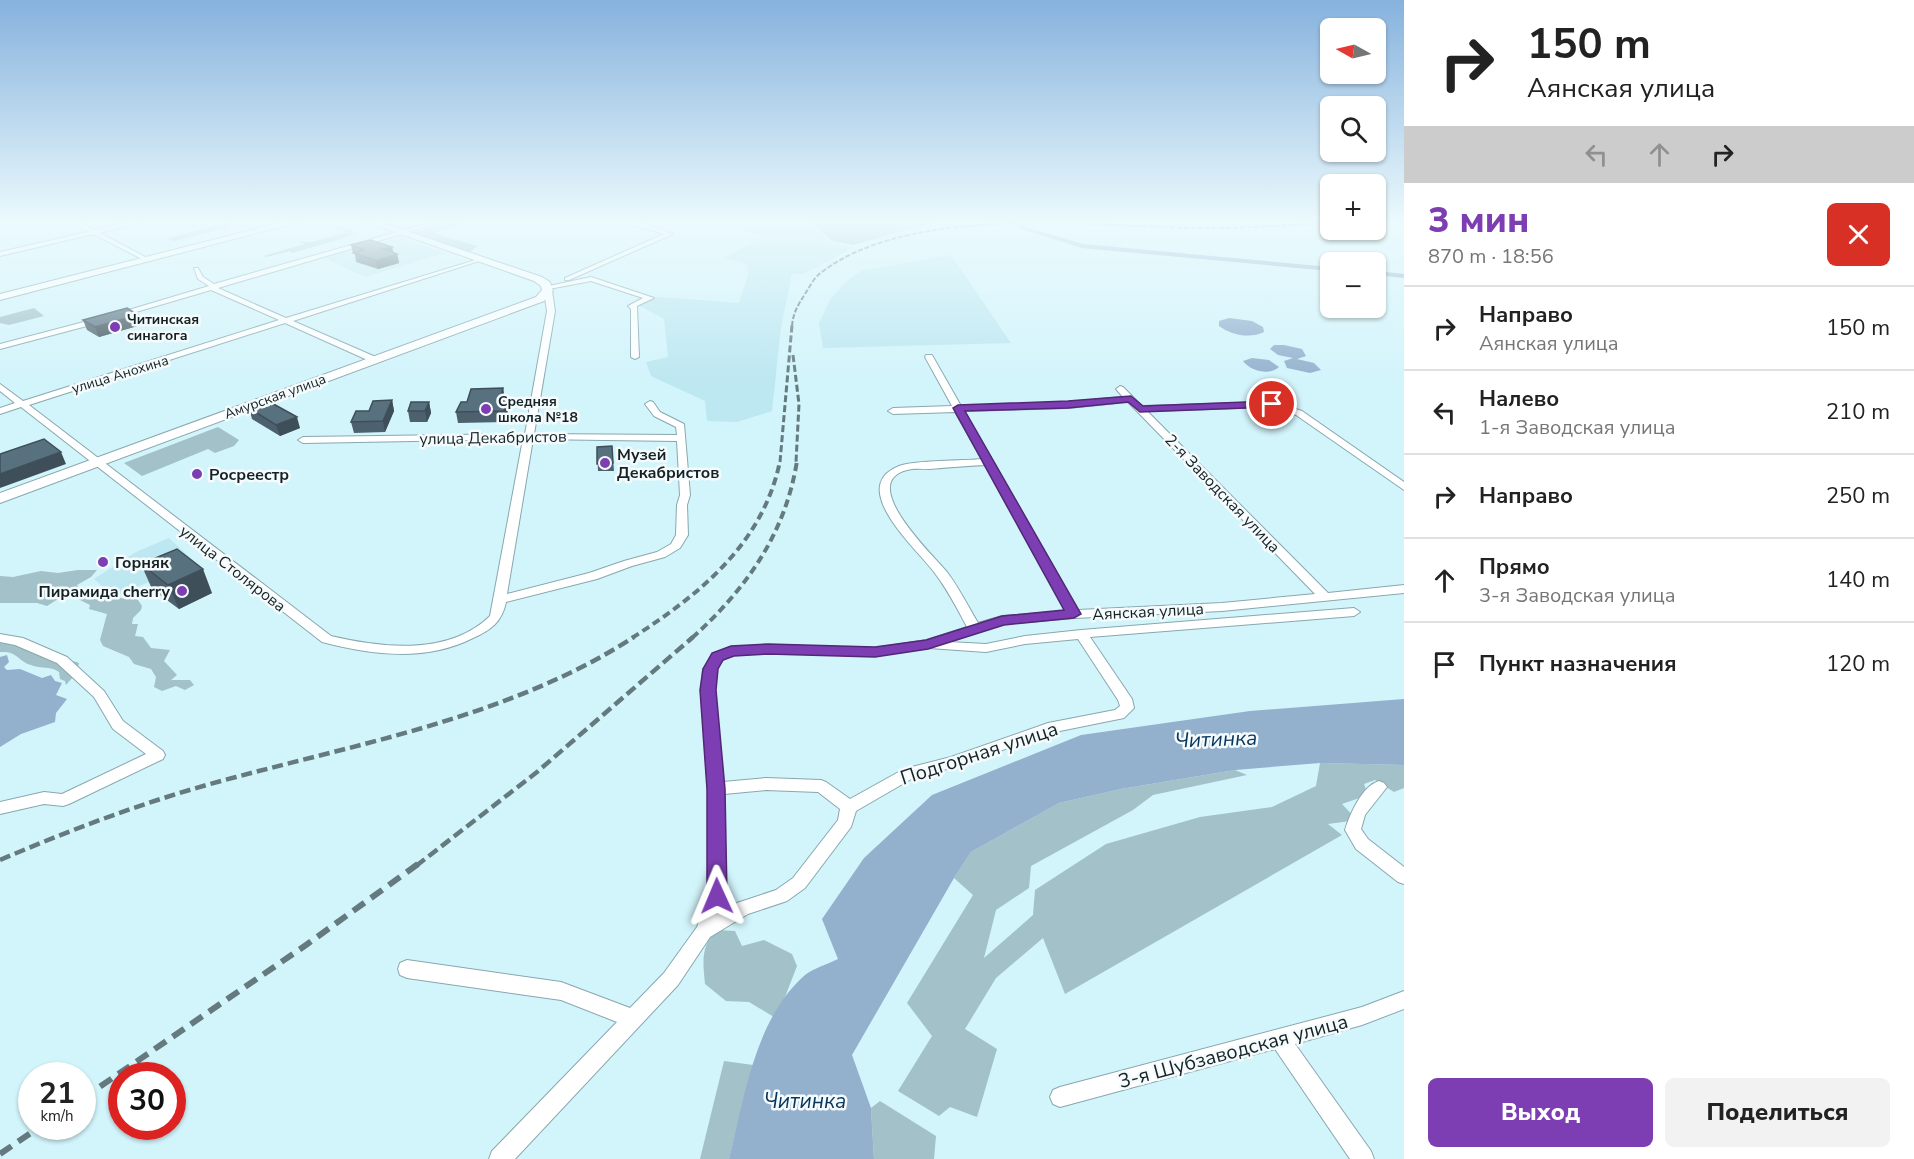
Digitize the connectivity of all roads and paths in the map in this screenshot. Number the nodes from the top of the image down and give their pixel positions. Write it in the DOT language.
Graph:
graph roads {
  1 [pos="92,274"];
  2 [pos="198,274"];
  3 [pos="257,274"];
  4 [pos="433,274"];
  5 [pos="524,274"];
  6 [pos="578,274"];
  7 [pos="212,287"];
  8 [pos="547,287"];
  9 [pos="0,297"];
  10 [pos="526,304"];
  11 [pos="550,305"];
  12 [pos="285,321"];
  13 [pos="0,347"];
  14 [pos="635,357"];
  15 [pos="929,357"];
  16 [pos="375,360"];
  17 [pos="0,387"];
  18 [pos="1120,389"];
  19 [pos="1131,399"];
  20 [pos="22,404"];
  21 [pos="650,404"];
  22 [pos="958,408"];
  23 [pos="1140,409"];
  24 [pos="0,411"];
  25 [pos="893,411"];
  26 [pos="528,436"];
  27 [pos="682,438"];
  28 [pos="303,440"];
  29 [pos="988,462"];
  30 [pos="97,463"];
  31 [pos="1404,487"];
  32 [pos="0,498"];
  33 [pos="1404,589"];
  34 [pos="1326,598"];
  35 [pos="505,599"];
  36 [pos="1354,612"];
  37 [pos="1074,614"];
  38 [pos="975,629"];
  39 [pos="1081,634"];
  40 [pos="0,638"];
  41 [pos="928,644"];
  42 [pos="1379,787"];
  43 [pos="716,789"];
  44 [pos="849,807"];
  45 [pos="0,808"];
  46 [pos="1404,877"];
  47 [pos="704,931"];
  48 [pos="407,969"];
  49 [pos="1404,1000"];
  50 [pos="633,1018"];
  51 [pos="1280,1039"];
  52 [pos="1060,1097"];
  53 [pos="500,1159"];
  54 [pos="1363,1159"];
  1 -- 9 [label="main road"];
  2 -- 7 [label="street"];
  3 -- 7 [label="street"];
  4 -- 12 [label="street, улица Анохина"];
  5 -- 8 [label="main road"];
  6 -- 8 [label="street, Амурская улица"];
  7 -- 12 [label="street"];
  7 -- 13 [label="street"];
  8 -- 10 [label="main road, Амурская улица"];
  8 -- 11 [label="street"];
  8 -- 14 [label="street"];
  10 -- 11 [label="street"];
  10 -- 16 [label="main road, Амурская улица"];
  11 -- 26 [label="street"];
  12 -- 16 [label="street"];
  12 -- 20 [label="street, улица Анохина"];
  15 -- 22 [label="street"];
  16 -- 30 [label="main road, Амурская улица"];
  17 -- 20 [label="street, улица Столярова"];
  18 -- 19 [label="street, 2-я Заводская улица"];
  19 -- 22 [label="street"];
  19 -- 23 [label="street, 2-я Заводская улица"];
  20 -- 24 [label="street, улица Анохина"];
  20 -- 30 [label="street, улица Столярова"];
  21 -- 27 [label="street"];
  22 -- 25 [label="street"];
  22 -- 29 [label="street"];
  23 -- 31 [label="street"];
  23 -- 34 [label="street, 2-я Заводская улица"];
  26 -- 27 [label="street, улица Декабристов"];
  26 -- 28 [label="street, улица Декабристов"];
  26 -- 35 [label="street"];
  27 -- 35 [label="street"];
  29 -- 37 [label="street"];
  29 -- 38 [label="street"];
  30 -- 32 [label="main road, Амурская улица"];
  30 -- 35 [label="street, улица Столярова"];
  33 -- 34 [label="street, Аянская улица"];
  34 -- 37 [label="street, Аянская улица"];
  36 -- 39 [label="street"];
  37 -- 38 [label="street, Аянская улица"];
  38 -- 41 [label="street, Аянская улица"];
  39 -- 41 [label="street"];
  39 -- 44 [label="street, Подгорная улица"];
  40 -- 45 [label="street"];
  41 -- 43 [label="street, Аянская улица"];
  42 -- 46 [label="street"];
  43 -- 44 [label="street"];
  43 -- 47 [label="street"];
  44 -- 47 [label="street"];
  47 -- 50 [label="street"];
  48 -- 50 [label="street"];
  49 -- 51 [label="street, 3-я Шубзаводская улица"];
  50 -- 53 [label="street"];
  51 -- 52 [label="street, 3-я Шубзаводская улица"];
  51 -- 54 [label="street"];
}
